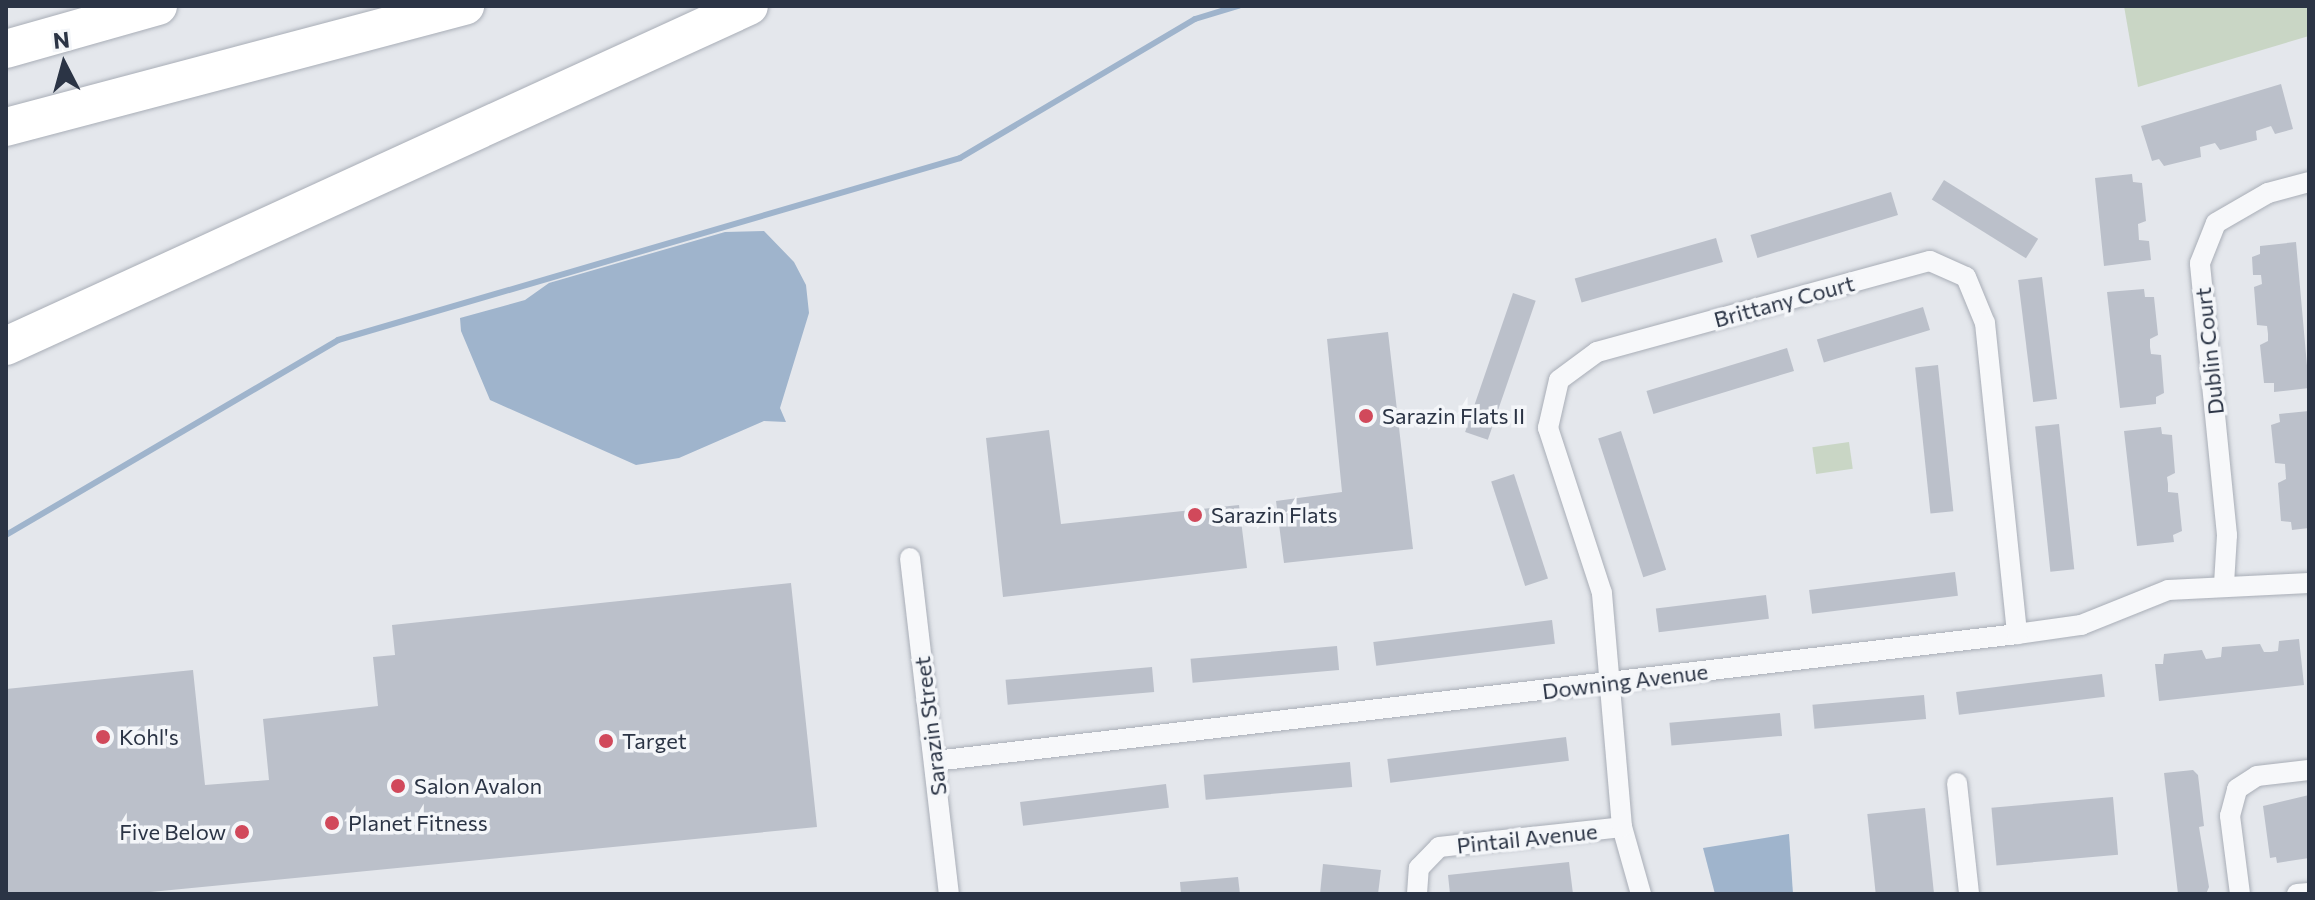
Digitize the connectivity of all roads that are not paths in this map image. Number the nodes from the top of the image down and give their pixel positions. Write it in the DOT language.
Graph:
graph roads {
  1 [pos="158,6"];
  2 [pos="465,6"];
  3 [pos="749,6"];
  4 [pos="6,49"];
  5 [pos="6,127"];
  6 [pos="2309,182"];
  7 [pos="6,346"];
  8 [pos="910,558"];
  9 [pos="2309,583"];
  10 [pos="2224,584"];
  11 [pos="2017,634"];
  12 [pos="1611,682"];
  13 [pos="935,761"];
  14 [pos="2309,770"];
  15 [pos="1957,783"];
  16 [pos="1622,827"];
  17 [pos="2309,893"];
  18 [pos="949,894"];
  19 [pos="1417,894"];
  20 [pos="1641,894"];
  21 [pos="1969,894"];
  22 [pos="2240,894"];
  23 [pos="2297,894"];
  1 -- 4 [label="highway"];
  2 -- 5 [label="highway"];
  3 -- 7 [label="highway"];
  6 -- 10 [label="street, Dublin Court"];
  8 -- 13 [label="street, Sarazin Street"];
  9 -- 10 [label="street, Downing Avenue"];
  10 -- 11 [label="street, Downing Avenue"];
  11 -- 12 [label="street, Downing Avenue"];
  11 -- 12 [label="street, Brittany Court"];
  12 -- 13 [label="street, Downing Avenue"];
  12 -- 16 [label="street, Brittany Court"];
  13 -- 18 [label="street, Sarazin Street"];
  14 -- 22 [label="street"];
  15 -- 21 [label="street"];
  16 -- 19 [label="street, Pintail Avenue"];
  16 -- 20 [label="street, Brittany Court"];
  17 -- 23 [label="street"];
}
